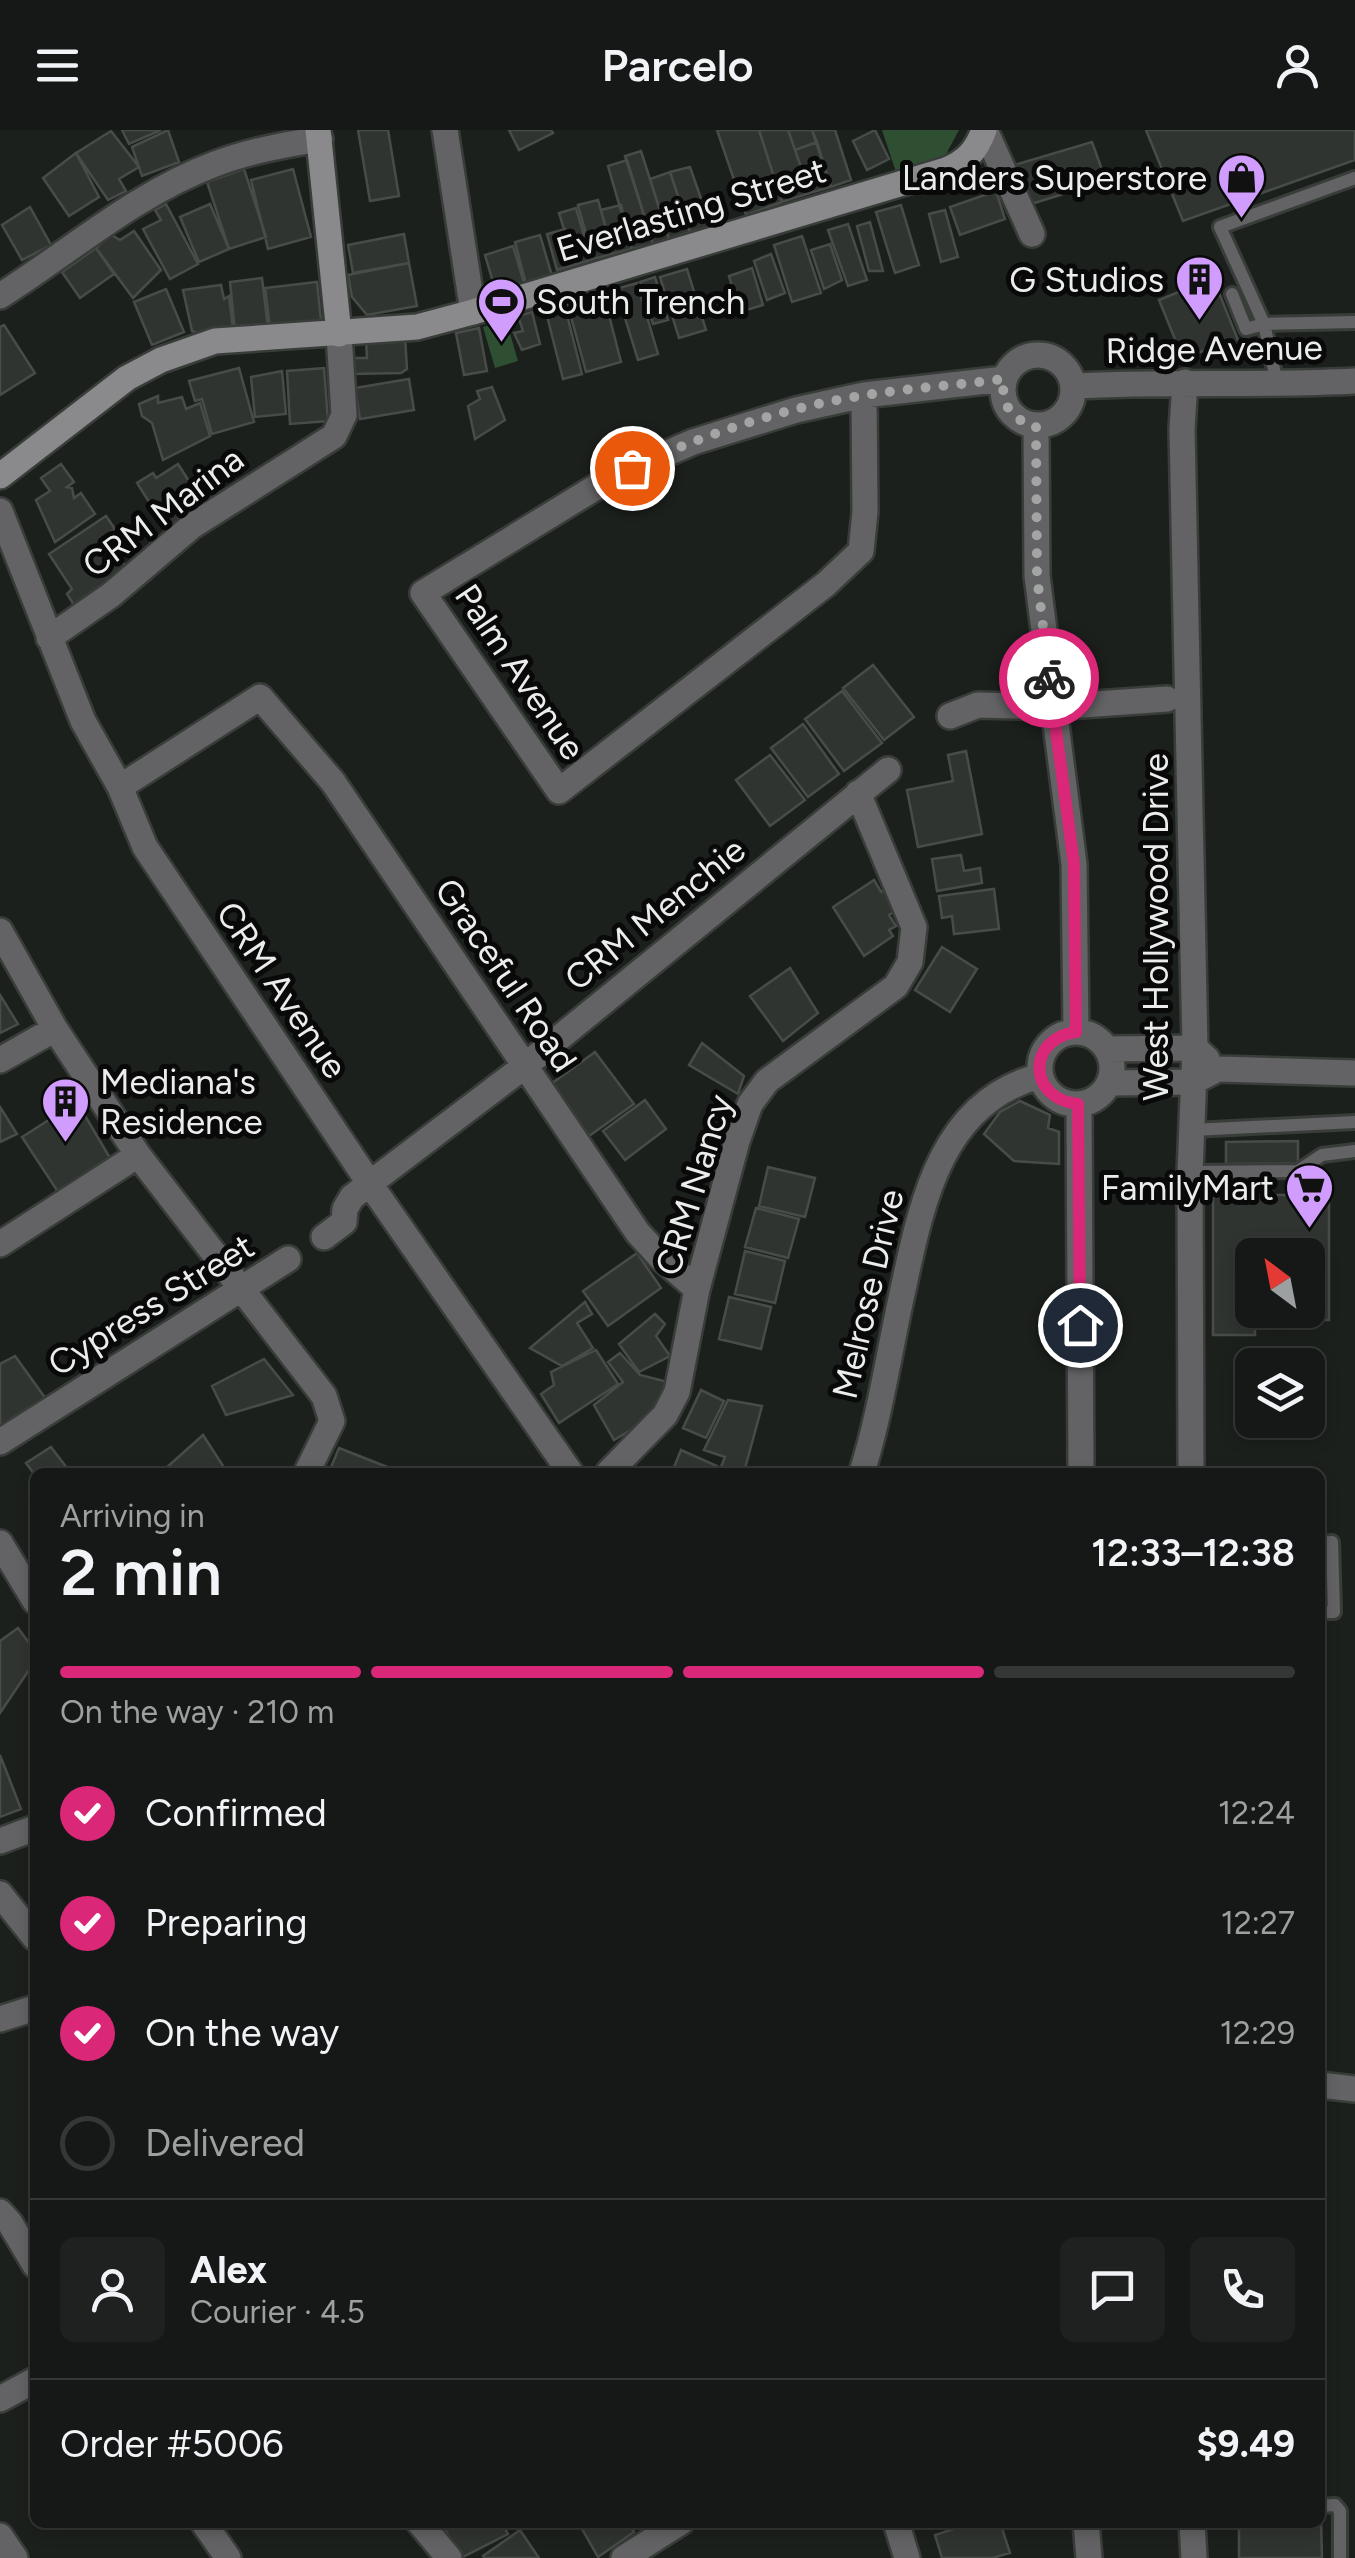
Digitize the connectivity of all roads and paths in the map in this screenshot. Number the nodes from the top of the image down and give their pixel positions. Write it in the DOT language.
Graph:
graph roads {
  1 [pos="446,130"];
  2 [pos="984,130"];
  3 [pos="319,134"];
  4 [pos="1355,178"];
  5 [pos="1032,234"];
  6 [pos="1232,294"];
  7 [pos="0,296"];
  8 [pos="473,312"];
  9 [pos="1355,322"];
  10 [pos="1264,324"];
  11 [pos="339,334"];
  12 [pos="1004,379"];
  13 [pos="1355,381"];
  14 [pos="1184,382"];
  15 [pos="1278,385"];
  16 [pos="1074,386"];
  17 [pos="864,395"];
  18 [pos="1036,426"];
  19 [pos="0,476"];
  20 [pos="0,512"];
  21 [pos="48,638"];
  22 [pos="1167,699"];
  23 [pos="1053,707"];
  24 [pos="950,716"];
  25 [pos="888,770"];
  26 [pos="120,787"];
  27 [pos="858,793"];
  28 [pos="0,931"];
  29 [pos="55,1029"];
  30 [pos="1076,1032"];
  31 [pos="1195,1048"];
  32 [pos="1107,1049"];
  33 [pos="0,1060"];
  34 [pos="526,1065"];
  35 [pos="1218,1070"];
  36 [pos="1355,1073"];
  37 [pos="1040,1076"];
  38 [pos="1193,1082"];
  39 [pos="1109,1083"];
  40 [pos="1078,1104"];
  41 [pos="1355,1122"];
  42 [pos="1192,1130"];
  43 [pos="1355,1151"];
  44 [pos="138,1155"];
  45 [pos="1190,1172"];
  46 [pos="370,1184"];
  47 [pos="324,1237"];
  48 [pos="0,1244"];
  49 [pos="288,1259"];
  50 [pos="697,1288"];
  51 [pos="242,1289"];
  52 [pos="0,1442"];
  53 [pos="309,1468"];
  54 [pos="567,1468"];
  55 [pos="613,1468"];
  56 [pos="866,1468"];
  57 [pos="1081,1468"];
  58 [pos="1192,1468"];
  59 [pos="1325,1542"];
  60 [pos="0,1543"];
  61 [pos="30,1593"];
  62 [pos="1325,1612"];
  63 [pos="30,1830"];
  64 [pos="0,1840"];
  65 [pos="0,1894"];
  66 [pos="30,1932"];
  67 [pos="30,2010"];
  68 [pos="0,2019"];
  69 [pos="1325,2087"];
  70 [pos="1355,2090"];
  71 [pos="0,2212"];
  72 [pos="30,2257"];
  73 [pos="30,2383"];
  74 [pos="0,2399"];
  75 [pos="1325,2506"];
  76 [pos="207,2528"];
  77 [pos="424,2528"];
  78 [pos="672,2528"];
  79 [pos="898,2528"];
  80 [pos="1086,2528"];
  81 [pos="1192,2528"];
  82 [pos="0,2536"];
  83 [pos="15,2558"];
  84 [pos="228,2558"];
  85 [pos="449,2558"];
  86 [pos="624,2558"];
  87 [pos="907,2558"];
  88 [pos="1089,2558"];
  89 [pos="1194,2558"];
  90 [pos="1340,2558"];
  1 -- 8 [label="street"];
  2 -- 5 [label="street"];
  2 -- 8 [label="street, Everlasting Street"];
  3 -- 7 [label="street"];
  3 -- 11 [label="street"];
  4 -- 10 [label="lane"];
  6 -- 10 [label="lane"];
  8 -- 11 [label="street, Everlasting Street"];
  9 -- 10 [label="lane"];
  10 -- 15 [label="lane"];
  11 -- 19 [label="street, Everlasting Street"];
  11 -- 21 [label="street, CRM Marina"];
  12 -- 16 [label="street"];
  12 -- 17 [label="street"];
  12 -- 18 [label="street"];
  13 -- 15 [label="street, Ridge Avenue"];
  14 -- 15 [label="street, Ridge Avenue"];
  14 -- 16 [label="street, Ridge Avenue"];
  14 -- 31 [label="street, West Hollywood Drive"];
  16 -- 18 [label="street"];
  17 -- 17 [label="street, Palm Avenue"];
  18 -- 23 [label="street"];
  20 -- 21 [label="street, CRM Avenue"];
  21 -- 26 [label="street, CRM Avenue"];
  22 -- 23 [label="street"];
  23 -- 24 [label="street"];
  23 -- 30 [label="street"];
  25 -- 27 [label="street, CRM Menchie"];
  26 -- 34 [label="street, Graceful Road"];
  26 -- 46 [label="street, CRM Avenue"];
  27 -- 34 [label="street, CRM Menchie"];
  27 -- 50 [label="street, CRM Nancy"];
  28 -- 29 [label="street"];
  29 -- 33 [label="street"];
  29 -- 44 [label="street"];
  30 -- 32 [label="street"];
  30 -- 37 [label="street"];
  31 -- 32 [label="street"];
  31 -- 35 [label="street"];
  31 -- 38 [label="street, West Hollywood Drive"];
  32 -- 39 [label="street"];
  34 -- 46 [label="street, CRM Menchie"];
  34 -- 50 [label="street, Graceful Road"];
  35 -- 36 [label="street"];
  35 -- 38 [label="street"];
  37 -- 40 [label="street"];
  37 -- 56 [label="street, Melrose Drive"];
  38 -- 39 [label="street"];
  38 -- 42 [label="street, West Hollywood Drive"];
  39 -- 40 [label="street"];
  40 -- 57 [label="street"];
  41 -- 42 [label="lane"];
  42 -- 45 [label="street, West Hollywood Drive"];
  43 -- 45 [label="lane"];
  44 -- 48 [label="street"];
  44 -- 51 [label="street"];
  45 -- 58 [label="street, West Hollywood Drive"];
  46 -- 47 [label="street, CRM Menchie"];
  46 -- 54 [label="street, CRM Avenue"];
  49 -- 51 [label="street, Cypress Street"];
  50 -- 55 [label="street, CRM Nancy"];
  51 -- 52 [label="street, Cypress Street"];
  51 -- 53 [label="street"];
  59 -- 62 [label="lane"];
  60 -- 61 [label="street"];
  63 -- 64 [label="street"];
  65 -- 66 [label="street"];
  67 -- 68 [label="street"];
  69 -- 70 [label="street"];
  71 -- 72 [label="street"];
  73 -- 74 [label="street"];
  75 -- 90 [label="lane"];
  76 -- 84 [label="street"];
  77 -- 85 [label="street"];
  78 -- 86 [label="street"];
  79 -- 87 [label="street"];
  80 -- 88 [label="street"];
  81 -- 89 [label="street"];
  82 -- 83 [label="street"];
}
